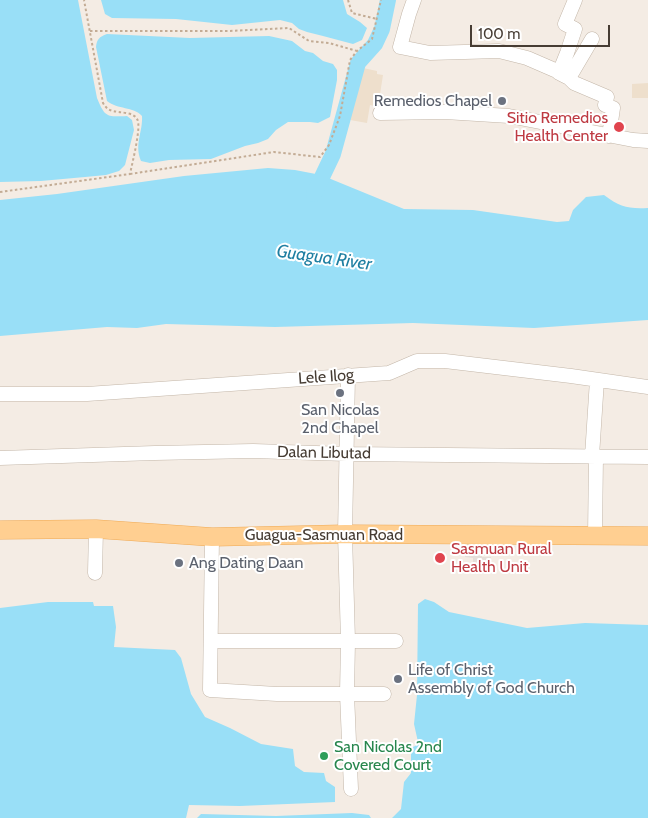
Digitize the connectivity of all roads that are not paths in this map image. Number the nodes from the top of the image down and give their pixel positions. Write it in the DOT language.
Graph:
graph roads {
  1 [pos="414,0"];
  2 [pos="575,0"];
  3 [pos="592,39"];
  4 [pos="564,76"];
  5 [pos="380,113"];
  6 [pos="609,136"];
  7 [pos="648,141"];
  8 [pos="348,375"];
  9 [pos="597,380"];
  10 [pos="648,387"];
  11 [pos="0,394"];
  12 [pos="347,454"];
  13 [pos="594,456"];
  14 [pos="648,457"];
  15 [pos="0,458"];
  16 [pos="96,529"];
  17 [pos="0,530"];
  18 [pos="345,534"];
  19 [pos="595,536"];
  20 [pos="648,536"];
  21 [pos="212,537"];
  22 [pos="95,573"];
  23 [pos="211,641"];
  24 [pos="348,641"];
  25 [pos="396,641"];
  26 [pos="347,694"];
  27 [pos="384,694"];
  28 [pos="351,789"];
  1 -- 4 [label="street"];
  2 -- 4 [label="street"];
  3 -- 4 [label="street"];
  4 -- 6 [label="street"];
  5 -- 6 [label="street"];
  6 -- 7 [label="street"];
  8 -- 9 [label="street, Lele Ilog"];
  8 -- 11 [label="street, Lele Ilog"];
  8 -- 12 [label="street"];
  9 -- 10 [label="street, Lele Ilog"];
  9 -- 13 [label="street"];
  12 -- 13 [label="street, Dalan Libutad"];
  12 -- 15 [label="street, Dalan Libutad"];
  12 -- 18 [label="street"];
  13 -- 14 [label="street, Dalan Libutad"];
  13 -- 19 [label="street"];
  16 -- 17 [label="main road, Guagua-Sasmuan Road"];
  16 -- 21 [label="main road, Guagua-Sasmuan Road"];
  16 -- 22 [label="street"];
  18 -- 19 [label="main road, Guagua-Sasmuan Road"];
  18 -- 21 [label="main road, Guagua-Sasmuan Road"];
  18 -- 24 [label="street"];
  19 -- 20 [label="main road, Guagua-Sasmuan Road"];
  21 -- 23 [label="street"];
  23 -- 24 [label="street"];
  23 -- 26 [label="street"];
  24 -- 25 [label="street"];
  24 -- 26 [label="street"];
  26 -- 27 [label="street"];
  26 -- 28 [label="street"];
}
